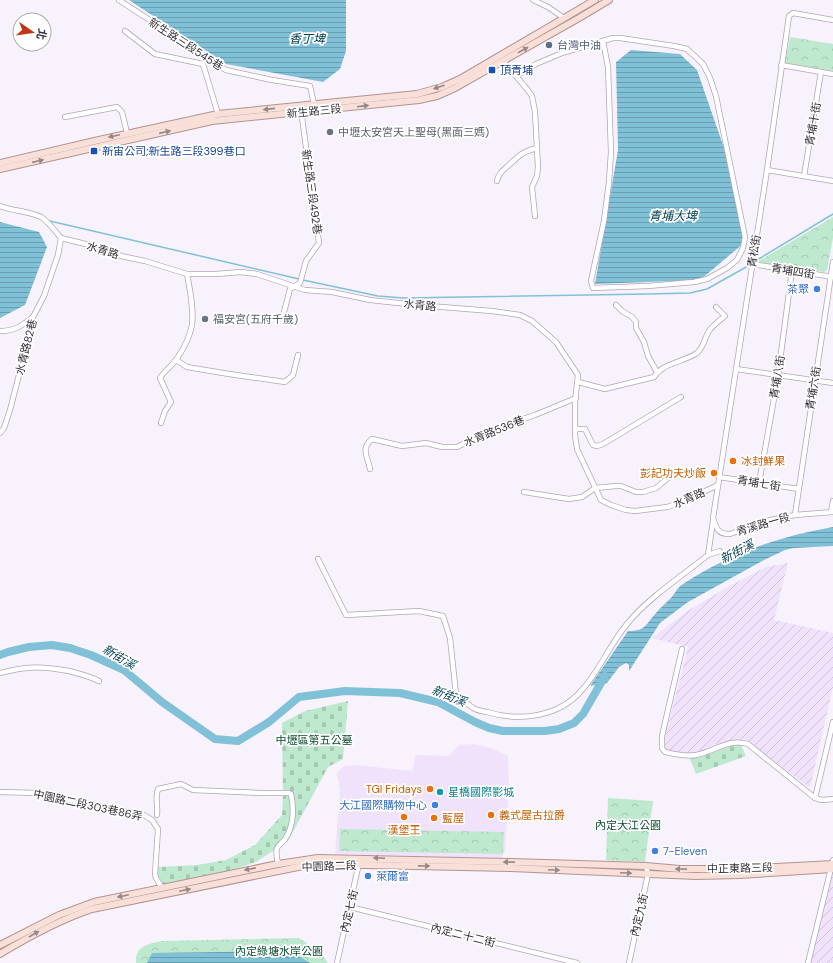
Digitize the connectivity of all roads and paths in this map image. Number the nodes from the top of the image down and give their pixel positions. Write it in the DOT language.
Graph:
graph roads {
  1 [pos="119,0"];
  2 [pos="533,0"];
  3 [pos="595,0"];
  4 [pos="609,0"];
  5 [pos="564,18"];
  6 [pos="833,20"];
  7 [pos="125,31"];
  8 [pos="603,41"];
  9 [pos="503,61"];
  10 [pos="781,65"];
  11 [pos="822,72"];
  12 [pos="833,74"];
  13 [pos="516,76"];
  14 [pos="314,104"];
  15 [pos="300,106"];
  16 [pos="301,113"];
  17 [pos="218,114"];
  18 [pos="65,116"];
  19 [pos="127,133"];
  20 [pos="537,148"];
  21 [pos="0,163"];
  22 [pos="0,169"];
  23 [pos="767,170"];
  24 [pos="804,176"];
  25 [pos="497,181"];
  26 [pos="833,181"];
  27 [pos="0,206"];
  28 [pos="535,216"];
  29 [pos="61,238"];
  30 [pos="833,262"];
  31 [pos="752,264"];
  32 [pos="792,270"];
  33 [pos="187,274"];
  34 [pos="832,277"];
  35 [pos="295,287"];
  36 [pos="616,305"];
  37 [pos="716,307"];
  38 [pos="280,316"];
  39 [pos="32,317"];
  40 [pos="0,332"];
  41 [pos="298,355"];
  42 [pos="176,360"];
  43 [pos="736,369"];
  44 [pos="657,372"];
  45 [pos="778,376"];
  46 [pos="814,380"];
  47 [pos="578,382"];
  48 [pos="833,383"];
  49 [pos="681,397"];
  50 [pos="576,398"];
  51 [pos="161,423"];
  52 [pos="576,429"];
  53 [pos="0,433"];
  54 [pos="370,469"];
  55 [pos="719,477"];
  56 [pos="668,478"];
  57 [pos="759,483"];
  58 [pos="718,485"];
  59 [pos="595,488"];
  60 [pos="799,489"];
  61 [pos="524,492"];
  62 [pos="833,501"];
  63 [pos="832,512"];
  64 [pos="795,515"];
  65 [pos="713,519"];
  66 [pos="717,530"];
  67 [pos="720,551"];
  68 [pos="708,555"];
  69 [pos="318,559"];
  70 [pos="682,649"];
  71 [pos="0,673"];
  72 [pos="99,681"];
  73 [pos="833,722"];
  74 [pos="0,792"];
  75 [pos="815,798"];
  76 [pos="833,799"];
  77 [pos="157,815"];
  78 [pos="359,862"];
  79 [pos="278,864"];
  80 [pos="832,865"];
  81 [pos="646,866"];
  82 [pos="648,874"];
  83 [pos="163,891"];
  84 [pos="350,907"];
  85 [pos="6,942"];
  86 [pos="0,946"];
  87 [pos="9,948"];
  88 [pos="0,954"];
  89 [pos="337,963"];
  90 [pos="577,963"];
  91 [pos="629,963"];
  92 [pos="808,963"];
  1 -- 14 [label="street, 新生路三段545巷"];
  2 -- 5 [label="street"];
  3 -- 5 [label="main road, 新生路三段"];
  9 -- 4 [label="main road, 新生路三段, one-way"];
  5 -- 14 [label="main road, 新生路三段, one-way"];
  6 -- 10 [label="street, 青松街"];
  7 -- 17 [label="street"];
  8 -- 8 [label="street"];
  8 -- 13 [label="street"];
  9 -- 13 [label="street"];
  16 -- 9 [label="main road, 新生路三段, one-way"];
  10 -- 11 [label="street"];
  10 -- 23 [label="street, 青松街"];
  11 -- 12 [label="street"];
  11 -- 24 [label="street, 青埔十街"];
  13 -- 20 [label="street"];
  14 -- 15 [label="main road, 新生路三段"];
  15 -- 16 [label="street, 新生路三段492巷"];
  15 -- 17 [label="main road, 新生路三段, one-way"];
  22 -- 16 [label="main road, 新生路三段, one-way"];
  16 -- 35 [label="street, 新生路三段492巷"];
  17 -- 19 [label="main road, 新生路三段"];
  18 -- 19 [label="street"];
  19 -- 21 [label="main road, 新生路三段, one-way"];
  20 -- 25 [label="street"];
  20 -- 28 [label="street"];
  23 -- 24 [label="street"];
  23 -- 31 [label="street, 青松街"];
  24 -- 26 [label="street"];
  27 -- 29 [label="street"];
  29 -- 33 [label="street, 水青路"];
  29 -- 39 [label="street, 水青路82巷"];
  30 -- 34 [label="street, 青埔六街"];
  31 -- 32 [label="street, 青埔四街"];
  31 -- 43 [label="street, 青松街"];
  32 -- 34 [label="street, 青埔四街"];
  32 -- 45 [label="street, 青埔八街"];
  33 -- 35 [label="street, 水青路"];
  33 -- 42 [label="street"];
  34 -- 46 [label="street, 青埔六街"];
  35 -- 38 [label="street"];
  35 -- 47 [label="street, 水青路"];
  36 -- 44 [label="street"];
  37 -- 44 [label="street"];
  39 -- 40 [label="street"];
  39 -- 53 [label="street, 水青路82巷"];
  41 -- 42 [label="street"];
  42 -- 51 [label="street"];
  43 -- 45 [label="street"];
  43 -- 55 [label="street, 青松街"];
  44 -- 47 [label="street"];
  45 -- 46 [label="street"];
  45 -- 57 [label="street, 青埔八街"];
  46 -- 48 [label="street"];
  46 -- 60 [label="street, 青埔六街"];
  47 -- 50 [label="street, 水青路"];
  49 -- 52 [label="street"];
  50 -- 52 [label="street, 水青路"];
  50 -- 54 [label="street, 水青路536巷"];
  52 -- 59 [label="street, 水青路"];
  55 -- 57 [label="street, 青埔七街"];
  55 -- 58 [label="street, 青松街"];
  56 -- 59 [label="street"];
  57 -- 60 [label="street, 青埔七街"];
  58 -- 59 [label="street, 水青路"];
  58 -- 65 [label="street, 青松街"];
  59 -- 61 [label="street"];
  60 -- 64 [label="street, 青埔六街"];
  62 -- 63 [label="street"];
  63 -- 64 [label="street, 青溪路一段"];
  64 -- 66 [label="street, 青溪路一段"];
  65 -- 66 [label="street, 青松街"];
  65 -- 68 [label="street"];
  67 -- 68 [label="street"];
  68 -- 69 [label="street"];
  70 -- 75 [label="street"];
  71 -- 72 [label="street"];
  73 -- 75 [label="street"];
  74 -- 83 [label="street, 中園路二段303巷86弄"];
  75 -- 76 [label="street"];
  77 -- 79 [label="street"];
  78 -- 79 [label="main road, 中園路二段"];
  81 -- 78 [label="main road, 中園路二段, one-way"];
  78 -- 82 [label="main road, 中園路二段, one-way"];
  83 -- 78 [label="main road, 中園路二段, one-way"];
  78 -- 84 [label="street, 內定七街"];
  79 -- 83 [label="main road, 中園路二段, one-way"];
  80 -- 81 [label="main road, 中正東路三段, one-way"];
  80 -- 82 [label="main road, 中園路二段"];
  80 -- 92 [label="street"];
  81 -- 82 [label="street, 內定九街"];
  82 -- 91 [label="street, 內定九街"];
  83 -- 85 [label="main road, 中園路二段, one-way"];
  87 -- 83 [label="main road, 中園路二段, one-way"];
  84 -- 89 [label="street, 內定七街"];
  84 -- 90 [label="street, 內定二十二街"];
  85 -- 86 [label="main road, 中園路二段"];
  85 -- 87 [label="main road"];
  87 -- 88 [label="main road, 中園路二段"];
}
